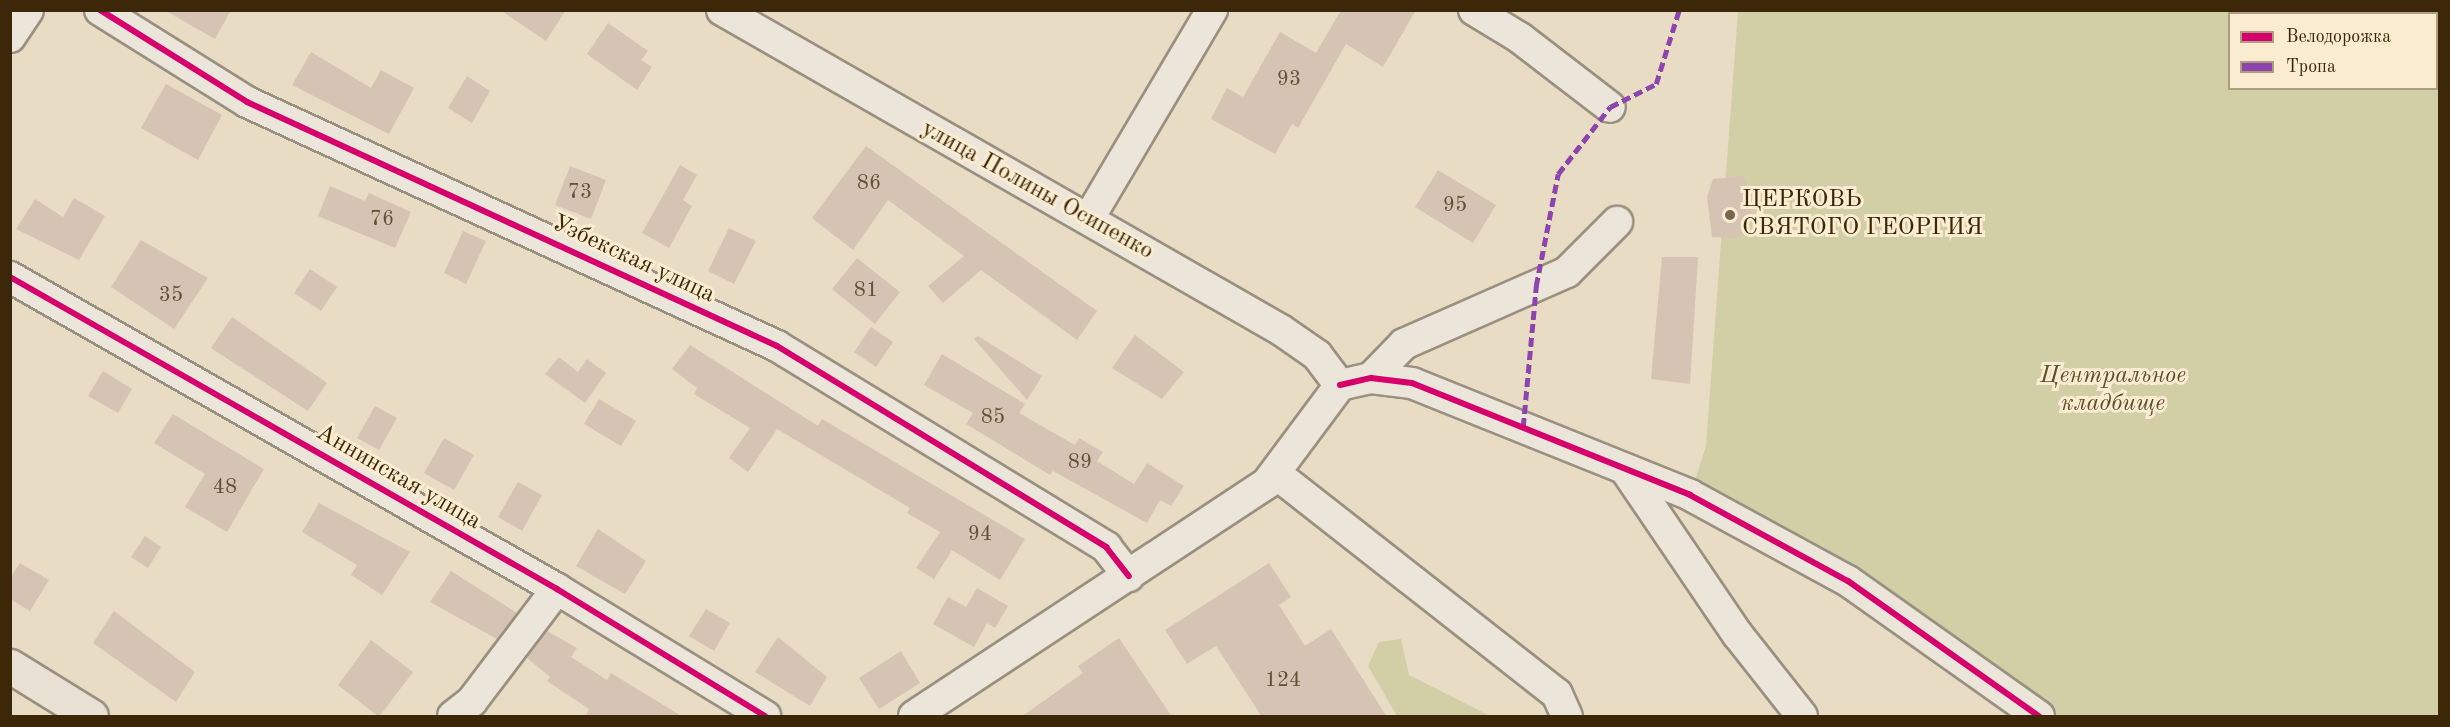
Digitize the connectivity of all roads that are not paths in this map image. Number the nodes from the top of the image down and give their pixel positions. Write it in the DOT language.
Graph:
graph roads {
  1 [pos="28,10"];
  2 [pos="100,10"];
  3 [pos="722,10"];
  4 [pos="1212,10"];
  5 [pos="1474,10"];
  6 [pos="10,37"];
  7 [pos="1610,107"];
  8 [pos="1089,218"];
  9 [pos="1617,222"];
  10 [pos="10,277"];
  11 [pos="1371,378"];
  12 [pos="1340,385"];
  13 [pos="1626,469"];
  14 [pos="1275,473"];
  15 [pos="1129,576"];
  16 [pos="557,590"];
  17 [pos="10,666"];
  18 [pos="91,717"];
  19 [pos="453,717"];
  20 [pos="765,717"];
  21 [pos="914,717"];
  22 [pos="1567,717"];
  23 [pos="1802,717"];
  24 [pos="2039,717"];
  1 -- 6 [label="street"];
  2 -- 15 [label="street, Узбекская улица"];
  3 -- 8 [label="street, улица Полины Осипенко"];
  4 -- 8 [label="street"];
  5 -- 7 [label="street"];
  8 -- 12 [label="street, улица Полины Осипенко"];
  9 -- 11 [label="street"];
  10 -- 16 [label="street, Аннинская улица"];
  11 -- 12 [label="street"];
  11 -- 13 [label="street"];
  12 -- 14 [label="street"];
  13 -- 23 [label="street"];
  13 -- 24 [label="street"];
  14 -- 15 [label="street"];
  14 -- 22 [label="street"];
  15 -- 21 [label="street"];
  16 -- 19 [label="street"];
  16 -- 20 [label="street, Аннинская улица"];
  17 -- 18 [label="main road"];
}
